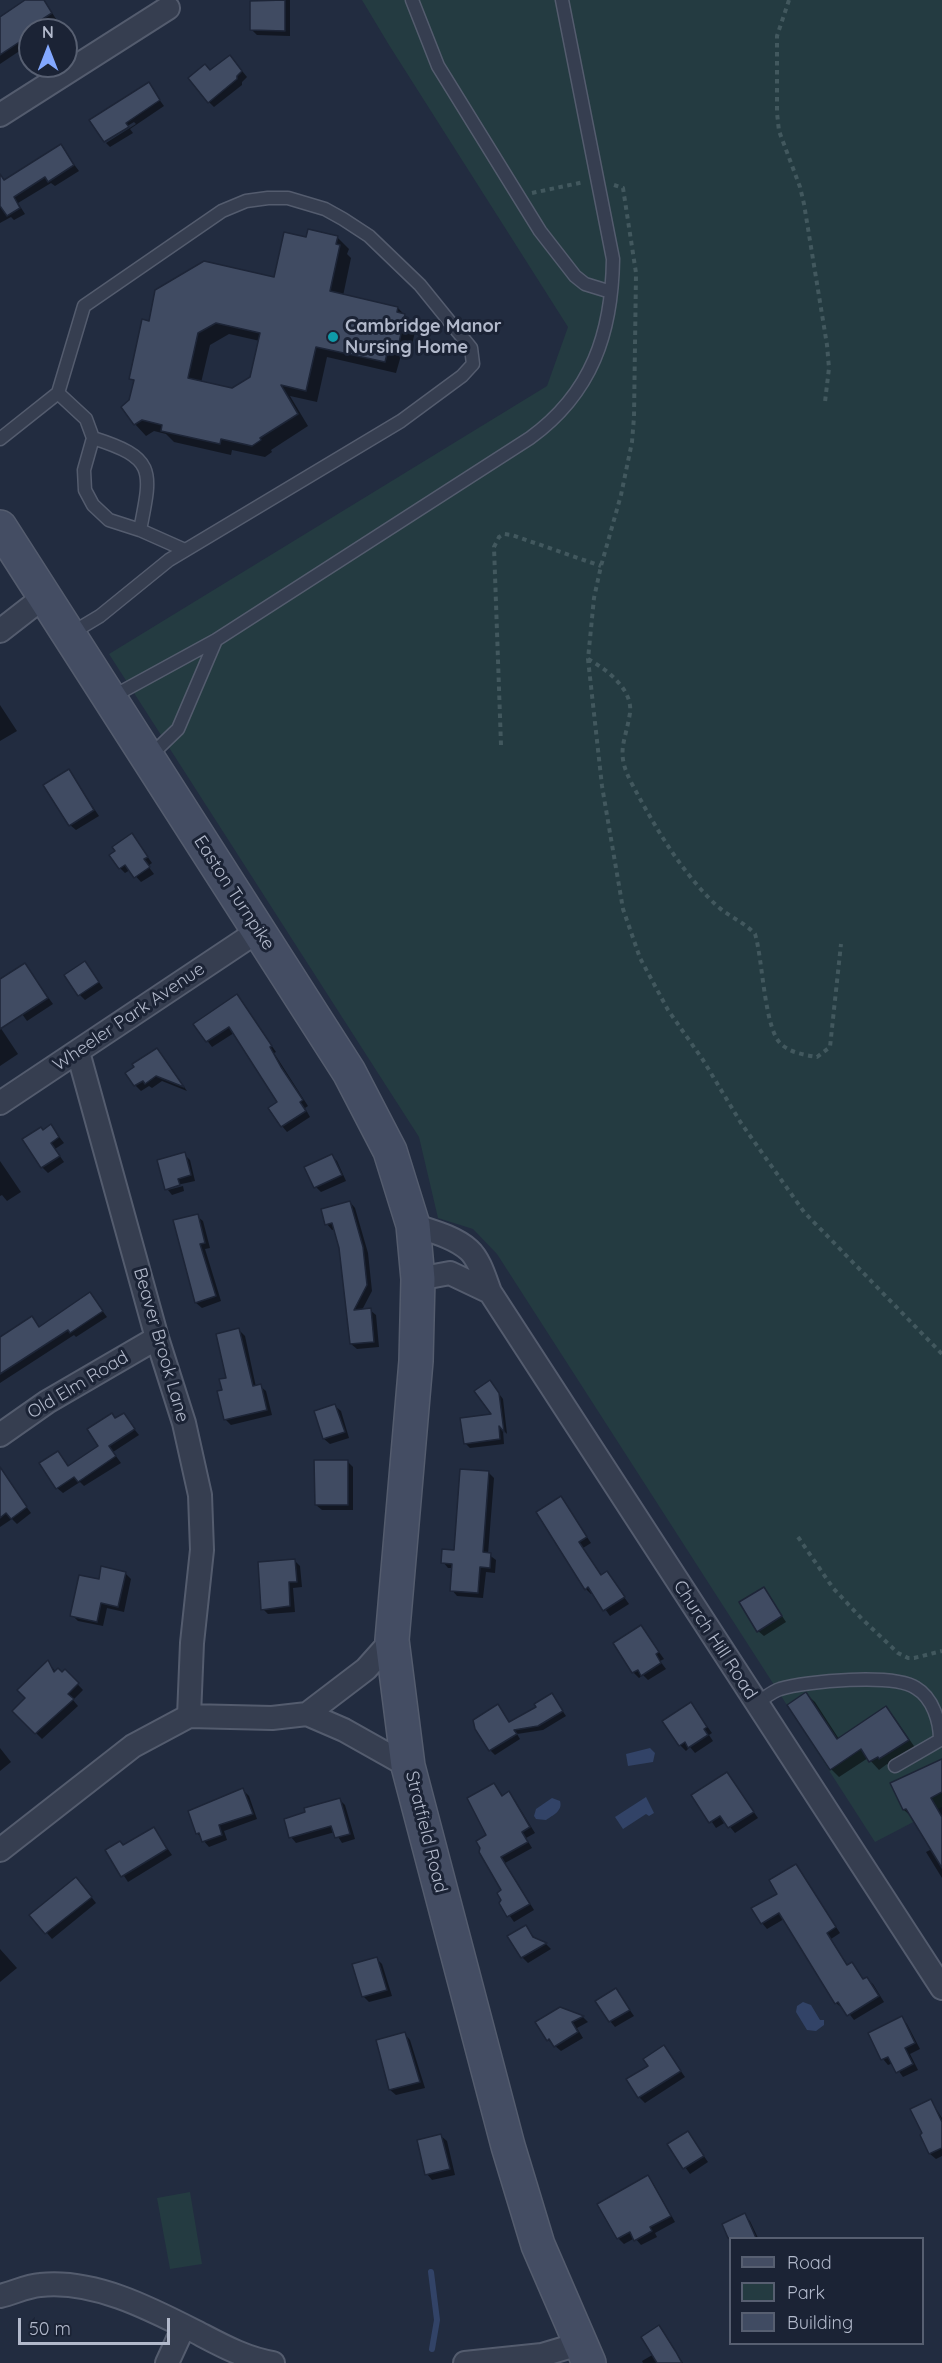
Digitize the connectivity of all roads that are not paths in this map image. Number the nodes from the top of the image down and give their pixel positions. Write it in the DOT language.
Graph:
graph roads {
  1 [pos="412,0"];
  2 [pos="562,0"];
  3 [pos="168,8"];
  4 [pos="0,115"];
  5 [pos="611,292"];
  6 [pos="58,393"];
  7 [pos="93,438"];
  8 [pos="0,439"];
  9 [pos="0,527"];
  10 [pos="140,530"];
  11 [pos="186,550"];
  12 [pos="45,596"];
  13 [pos="0,631"];
  14 [pos="69,634"];
  15 [pos="216,640"];
  16 [pos="109,699"];
  17 [pos="148,758"];
  18 [pos="258,931"];
  19 [pos="78,1052"];
  20 [pos="0,1103"];
  21 [pos="413,1225"];
  22 [pos="418,1279"];
  23 [pos="490,1292"];
  24 [pos="157,1338"];
  25 [pos="0,1435"];
  26 [pos="392,1640"];
  27 [pos="756,1703"];
  28 [pos="307,1714"];
  29 [pos="189,1716"];
  30 [pos="408,1766"];
  31 [pos="895,1766"];
  32 [pos="0,1850"];
  33 [pos="942,1988"];
  34 [pos="0,2296"];
  35 [pos="184,2326"];
  36 [pos="584,2353"];
  37 [pos="167,2363"];
  38 [pos="273,2363"];
  39 [pos="465,2363"];
  1 -- 5 [label="lane"];
  2 -- 5 [label="lane"];
  3 -- 4 [label="street"];
  5 -- 15 [label="lane"];
  6 -- 7 [label="lane"];
  6 -- 8 [label="lane"];
  6 -- 11 [label="lane"];
  7 -- 10 [label="lane"];
  7 -- 10 [label="lane"];
  9 -- 12 [label="main road, Easton Turnpike"];
  10 -- 11 [label="lane"];
  11 -- 14 [label="lane"];
  12 -- 13 [label="street"];
  12 -- 14 [label="main road, Easton Turnpike"];
  14 -- 16 [label="main road, Easton Turnpike"];
  15 -- 16 [label="lane"];
  15 -- 17 [label="lane"];
  16 -- 17 [label="main road, Easton Turnpike"];
  17 -- 18 [label="main road, Easton Turnpike"];
  18 -- 19 [label="street, Wheeler Park Avenue"];
  18 -- 21 [label="main road, Easton Turnpike"];
  19 -- 20 [label="street, Wheeler Park Avenue"];
  19 -- 24 [label="street, Beaver Brook Lane"];
  21 -- 22 [label="main road, Easton Turnpike"];
  21 -- 23 [label="street, Church Hill Road"];
  22 -- 23 [label="street"];
  22 -- 26 [label="main road, Stratfield Road"];
  23 -- 27 [label="street, Church Hill Road"];
  24 -- 25 [label="street, Old Elm Road"];
  24 -- 29 [label="street, Beaver Brook Lane"];
  26 -- 28 [label="street"];
  26 -- 30 [label="main road, Stratfield Road"];
  27 -- 31 [label="lane"];
  27 -- 33 [label="street, Church Hill Road"];
  28 -- 29 [label="street"];
  28 -- 30 [label="street"];
  29 -- 32 [label="street"];
  30 -- 36 [label="main road, Stratfield Road"];
  34 -- 35 [label="street"];
  35 -- 37 [label="street"];
  35 -- 38 [label="street"];
  36 -- 39 [label="street"];
}
